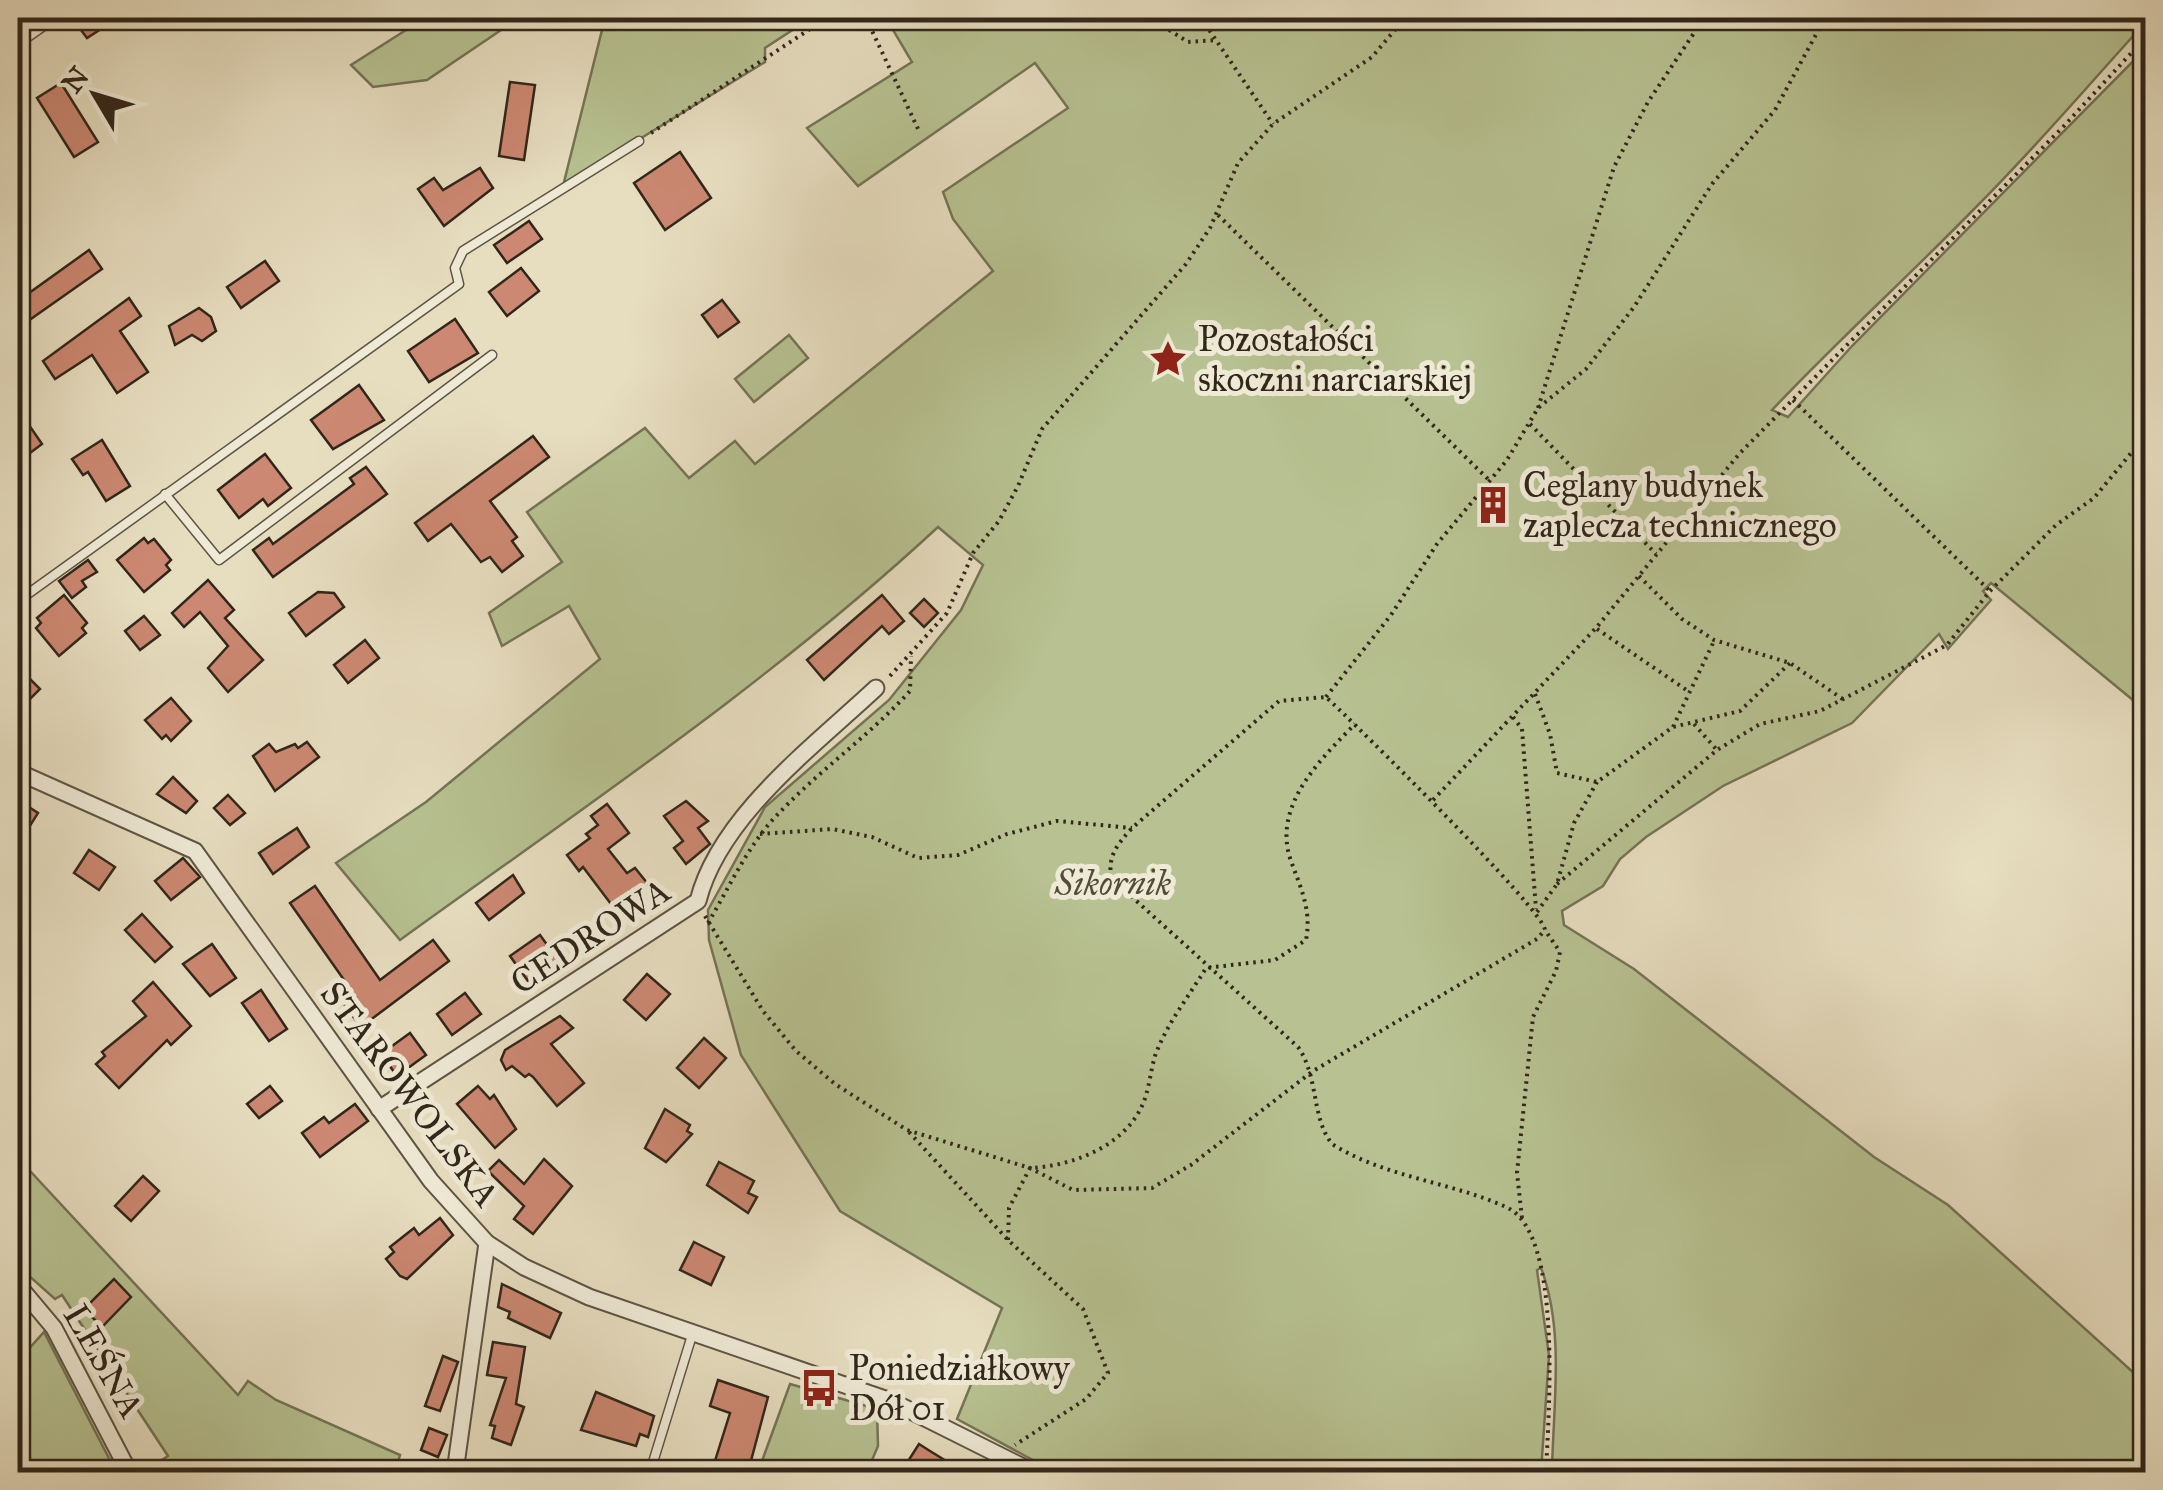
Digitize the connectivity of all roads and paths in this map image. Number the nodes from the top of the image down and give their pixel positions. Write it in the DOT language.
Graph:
graph roads {
  1 [pos="55,18"];
  2 [pos="827,18"];
  3 [pos="866,18"];
  4 [pos="1150,18"];
  5 [pos="1201,18"];
  6 [pos="1405,18"];
  7 [pos="1704,18"];
  8 [pos="1825,18"];
  9 [pos="2146,37"];
  10 [pos="1216,40"];
  11 [pos="18,44"];
  12 [pos="1273,124"];
  13 [pos="920,131"];
  14 [pos="639,142"];
  15 [pos="1217,214"];
  16 [pos="492,356"];
  17 [pos="1793,400"];
  18 [pos="1538,408"];
  19 [pos="1530,424"];
  20 [pos="2146,435"];
  21 [pos="1490,480"];
  22 [pos="164,494"];
  23 [pos="1657,555"];
  24 [pos="1640,576"];
  25 [pos="1990,591"];
  26 [pos="18,601"];
  27 [pos="1596,628"];
  28 [pos="1714,640"];
  29 [pos="911,656"];
  30 [pos="1790,663"];
  31 [pos="898,670"];
  32 [pos="876,688"];
  33 [pos="1688,691"];
  34 [pos="1534,693"];
  35 [pos="1326,697"];
  36 [pos="1844,700"];
  37 [pos="1513,717"];
  38 [pos="1692,722"];
  39 [pos="1355,724"];
  40 [pos="1673,726"];
  41 [pos="1718,750"];
  42 [pos="18,772"];
  43 [pos="1597,782"];
  44 [pos="1433,800"];
  45 [pos="1132,828"];
  46 [pos="760,834"];
  47 [pos="1557,884"];
  48 [pos="698,902"];
  49 [pos="1537,912"];
  50 [pos="708,922"];
  51 [pos="1545,930"];
  52 [pos="1206,968"];
  53 [pos="1313,1072"];
  54 [pos="380,1110"];
  55 [pos="907,1130"];
  56 [pos="1030,1168"];
  57 [pos="1522,1218"];
  58 [pos="1008,1240"];
  59 [pos="487,1243"];
  60 [pos="18,1284"];
  61 [pos="693,1332"];
  62 [pos="998,1454"];
  63 [pos="129,1472"];
  64 [pos="406,1472"];
  65 [pos="455,1472"];
  66 [pos="650,1472"];
  67 [pos="1033,1472"];
  68 [pos="1546,1472"];
  1 -- 11 [label="lane"];
  2 -- 14 [label="path"];
  3 -- 13 [label="path"];
  4 -- 10 [label="path"];
  5 -- 10 [label="path"];
  6 -- 12 [label="path"];
  7 -- 18 [label="path"];
  8 -- 18 [label="path"];
  9 -- 17 [label="path"];
  10 -- 12 [label="path"];
  12 -- 15 [label="path"];
  14 -- 22 [label="lane"];
  15 -- 21 [label="path"];
  15 -- 29 [label="path"];
  16 -- 22 [label="lane"];
  17 -- 23 [label="path"];
  17 -- 25 [label="path"];
  18 -- 19 [label="path"];
  19 -- 21 [label="path"];
  19 -- 23 [label="path"];
  20 -- 25 [label="path"];
  21 -- 35 [label="path"];
  22 -- 26 [label="lane"];
  23 -- 24 [label="path"];
  24 -- 27 [label="path"];
  24 -- 28 [label="path"];
  25 -- 36 [label="path"];
  27 -- 33 [label="path"];
  27 -- 34 [label="path"];
  28 -- 30 [label="path"];
  28 -- 33 [label="path"];
  29 -- 31 [label="path"];
  29 -- 46 [label="path"];
  30 -- 36 [label="path"];
  30 -- 38 [label="path"];
  32 -- 48 [label="street, CEDROWA"];
  33 -- 40 [label="path"];
  34 -- 37 [label="path"];
  34 -- 43 [label="path"];
  35 -- 39 [label="path"];
  35 -- 45 [label="path"];
  36 -- 41 [label="path"];
  37 -- 44 [label="path"];
  37 -- 49 [label="path"];
  38 -- 40 [label="path"];
  38 -- 41 [label="path"];
  39 -- 44 [label="path"];
  39 -- 52 [label="path"];
  40 -- 43 [label="path"];
  41 -- 47 [label="path"];
  42 -- 54 [label="street, STAROWOLSKA"];
  43 -- 47 [label="path"];
  44 -- 49 [label="path"];
  45 -- 46 [label="path"];
  45 -- 52 [label="path"];
  46 -- 50 [label="path"];
  47 -- 49 [label="path"];
  48 -- 50 [label="path"];
  48 -- 54 [label="street, CEDROWA"];
  49 -- 51 [label="path"];
  50 -- 55 [label="path"];
  51 -- 53 [label="path"];
  51 -- 57 [label="path"];
  52 -- 53 [label="path"];
  52 -- 56 [label="path"];
  53 -- 56 [label="path"];
  53 -- 57 [label="path"];
  54 -- 59 [label="street, STAROWOLSKA"];
  55 -- 56 [label="path"];
  55 -- 58 [label="path"];
  56 -- 58 [label="path"];
  57 -- 68 [label="path"];
  58 -- 62 [label="path"];
  59 -- 61 [label="street, STAROWOLSKA"];
  59 -- 65 [label="street"];
  60 -- 63 [label="street, LEŚNA"];
  61 -- 62 [label="street, STAROWOLSKA"];
  61 -- 66 [label="lane"];
  62 -- 67 [label="street, STAROWOLSKA"];
  64 -- 65 [label="lane"];
}
